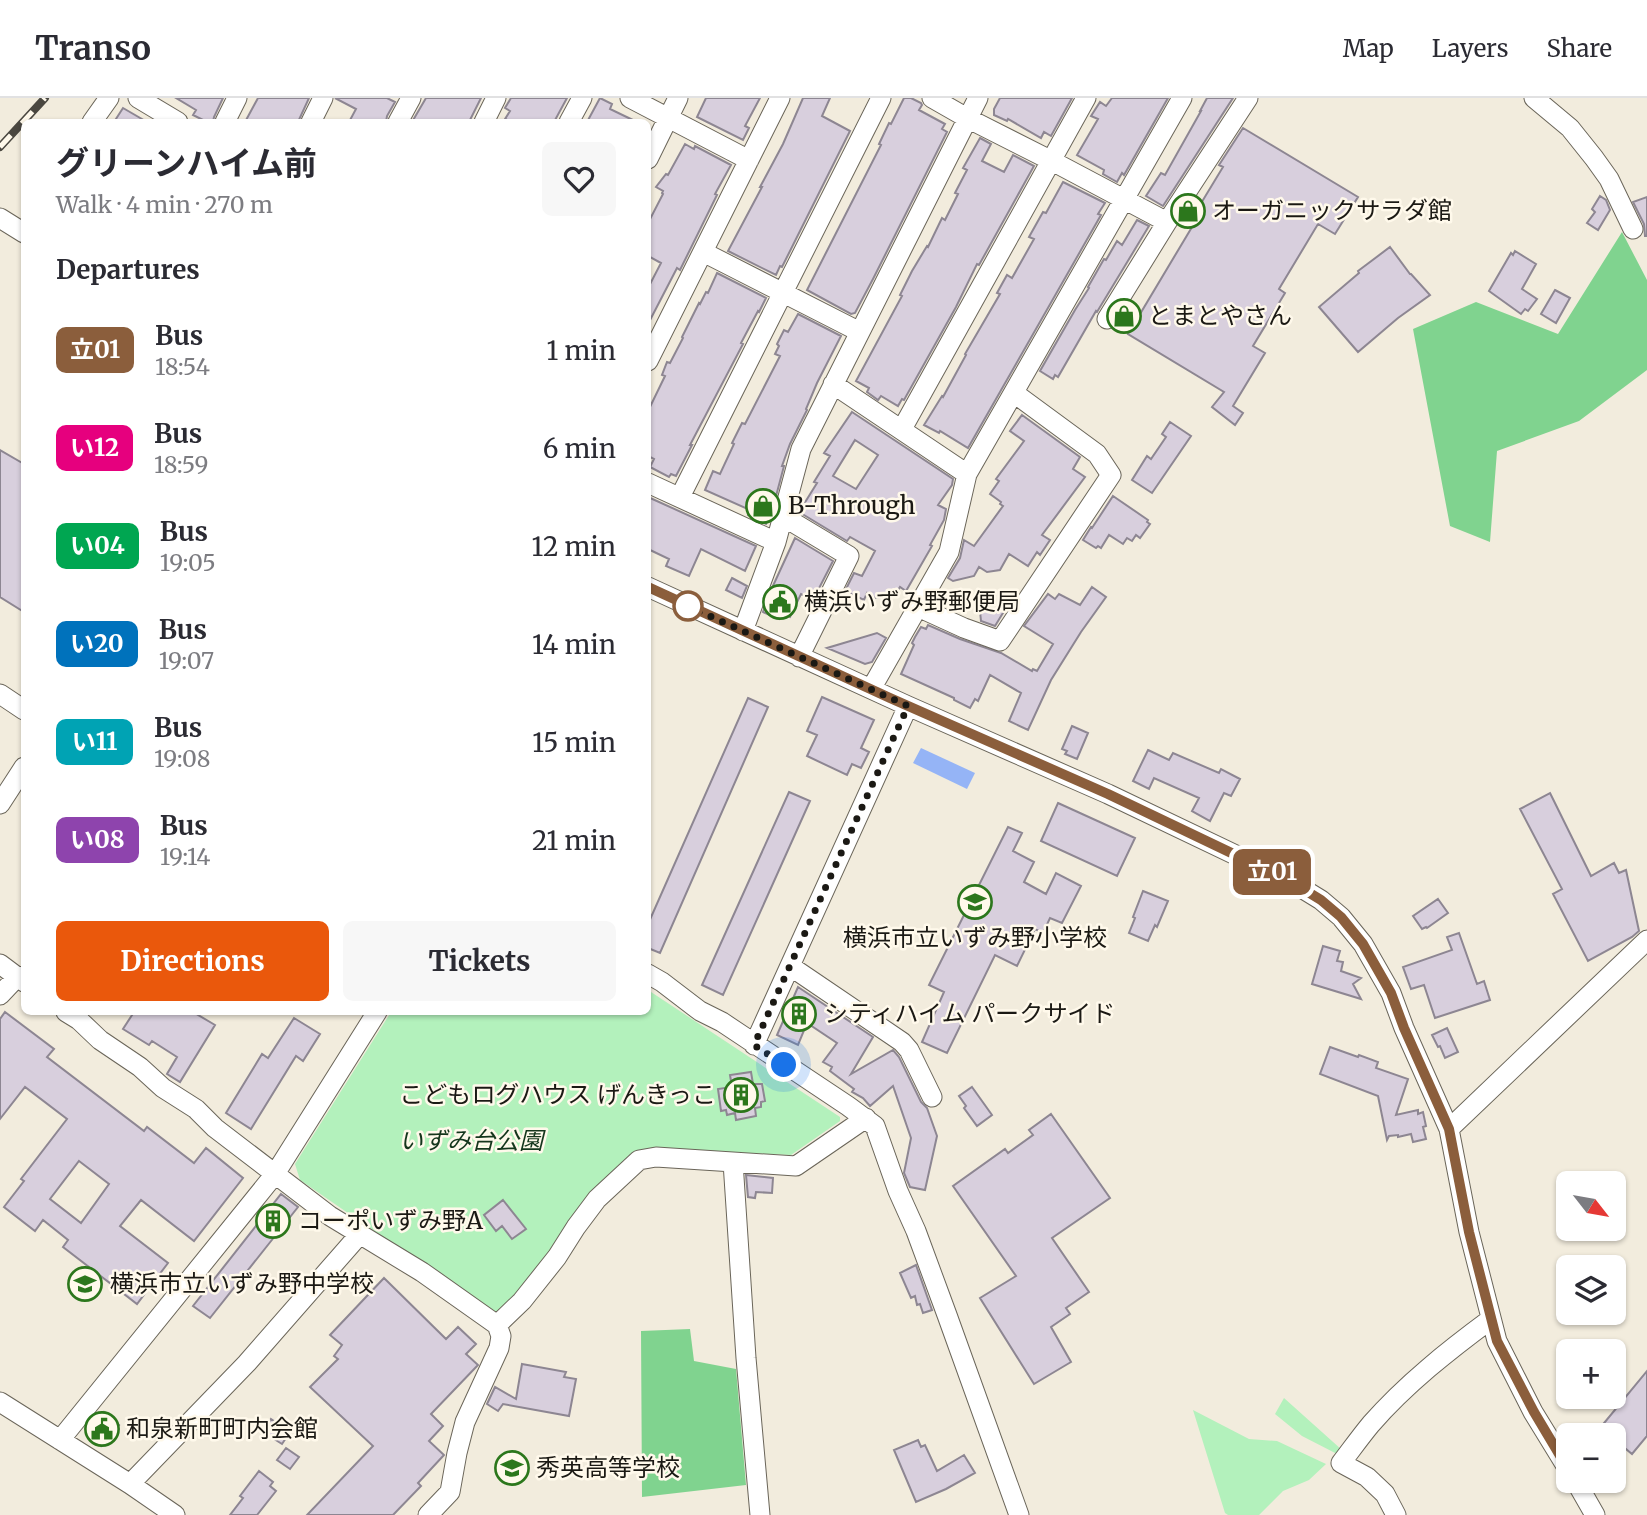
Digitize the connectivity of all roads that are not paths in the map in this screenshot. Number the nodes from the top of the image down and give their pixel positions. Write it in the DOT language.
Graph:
graph roads {
  1 [pos="109,98"];
  2 [pos="138,98"];
  3 [pos="237,98"];
  4 [pos="323,98"];
  5 [pos="411,98"];
  6 [pos="496,98"];
  7 [pos="582,98"];
  8 [pos="630,98"];
  9 [pos="678,98"];
  10 [pos="780,98"];
  11 [pos="881,98"];
  12 [pos="932,98"];
  13 [pos="978,98"];
  14 [pos="1086,98"];
  15 [pos="1182,98"];
  16 [pos="1248,98"];
  17 [pos="1534,98"];
  18 [pos="668,118"];
  19 [pos="967,118"];
  20 [pos="94,119"];
  21 [pos="173,119"];
  22 [pos="226,119"];
  23 [pos="312,119"];
  24 [pos="400,119"];
  25 [pos="486,119"];
  26 [pos="571,119"];
  27 [pos="651,153"];
  28 [pos="748,160"];
  29 [pos="1052,161"];
  30 [pos="1125,200"];
  31 [pos="1,218"];
  32 [pos="1167,222"];
  33 [pos="1633,229"];
  34 [pos="21,230"];
  35 [pos="703,252"];
  36 [pos="784,292"];
  37 [pos="1107,319"];
  38 [pos="860,332"];
  39 [pos="651,354"];
  40 [pos="833,384"];
  41 [pos="1014,393"];
  42 [pos="902,429"];
  43 [pos="967,474"];
  44 [pos="651,484"];
  45 [pos="680,497"];
  46 [pos="784,517"];
  47 [pos="776,542"];
  48 [pos="651,588"];
  49 [pos="918,607"];
  50 [pos="743,631"];
  51 [pos="799,657"];
  52 [pos="871,689"];
  53 [pos="0,694"];
  54 [pos="908,706"];
  55 [pos="21,708"];
  56 [pos="21,772"];
  57 [pos="0,804"];
  58 [pos="1647,940"];
  59 [pos="0,964"];
  60 [pos="790,966"];
  61 [pos="651,976"];
  62 [pos="21,979"];
  63 [pos="0,995"];
  64 [pos="71,1015"];
  65 [pos="375,1015"];
  66 [pos="754,1045"];
  67 [pos="932,1097"];
  68 [pos="866,1118"];
  69 [pos="1449,1129"];
  70 [pos="733,1162"];
  71 [pos="275,1174"];
  72 [pos="360,1234"];
  73 [pos="1491,1319"];
  74 [pos="497,1325"];
  75 [pos="0,1402"];
  76 [pos="60,1440"];
  77 [pos="1556,1449"];
  78 [pos="130,1484"];
  79 [pos="1582,1493"];
  80 [pos="175,1515"];
  81 [pos="428,1515"];
  82 [pos="760,1515"];
  83 [pos="1019,1515"];
  84 [pos="1396,1515"];
  85 [pos="1595,1515"];
  1 -- 20 [label="street"];
  2 -- 21 [label="street"];
  3 -- 22 [label="street"];
  4 -- 23 [label="street"];
  5 -- 24 [label="street"];
  6 -- 25 [label="street"];
  7 -- 26 [label="street"];
  8 -- 18 [label="street"];
  9 -- 18 [label="street"];
  10 -- 28 [label="street"];
  11 -- 36 [label="street"];
  12 -- 19 [label="street"];
  13 -- 19 [label="street"];
  14 -- 29 [label="street"];
  15 -- 30 [label="street"];
  16 -- 32 [label="street"];
  17 -- 33 [label="street"];
  18 -- 27 [label="street"];
  18 -- 28 [label="street"];
  19 -- 29 [label="street"];
  19 -- 38 [label="street"];
  28 -- 35 [label="street"];
  29 -- 30 [label="street"];
  29 -- 42 [label="street"];
  30 -- 32 [label="street"];
  30 -- 41 [label="street"];
  31 -- 34 [label="street"];
  32 -- 37 [label="street"];
  35 -- 36 [label="street"];
  35 -- 39 [label="street"];
  36 -- 38 [label="street"];
  36 -- 45 [label="street"];
  38 -- 40 [label="street"];
  40 -- 42 [label="street"];
  40 -- 46 [label="street"];
  41 -- 43 [label="street"];
  41 -- 49 [label="street"];
  42 -- 43 [label="street"];
  43 -- 49 [label="street"];
  44 -- 45 [label="street"];
  45 -- 47 [label="street"];
  46 -- 47 [label="street"];
  46 -- 51 [label="street"];
  47 -- 50 [label="street"];
  48 -- 50 [label="street"];
  49 -- 52 [label="street"];
  50 -- 51 [label="street"];
  51 -- 52 [label="street"];
  52 -- 54 [label="street"];
  53 -- 55 [label="street"];
  54 -- 60 [label="street"];
  54 -- 69 [label="street"];
  56 -- 57 [label="street"];
  58 -- 69 [label="street"];
  59 -- 62 [label="street"];
  60 -- 66 [label="street"];
  60 -- 67 [label="street"];
  61 -- 66 [label="street"];
  62 -- 63 [label="street"];
  64 -- 71 [label="street"];
  65 -- 71 [label="street"];
  66 -- 68 [label="street"];
  68 -- 70 [label="street"];
  68 -- 83 [label="street"];
  69 -- 73 [label="street"];
  70 -- 74 [label="street"];
  70 -- 82 [label="street"];
  71 -- 72 [label="street"];
  71 -- 76 [label="street"];
  72 -- 74 [label="street"];
  72 -- 78 [label="street"];
  73 -- 77 [label="street"];
  73 -- 84 [label="street"];
  74 -- 81 [label="street"];
  75 -- 76 [label="street"];
  76 -- 78 [label="street"];
  78 -- 80 [label="street"];
  79 -- 85 [label="street"];
}
